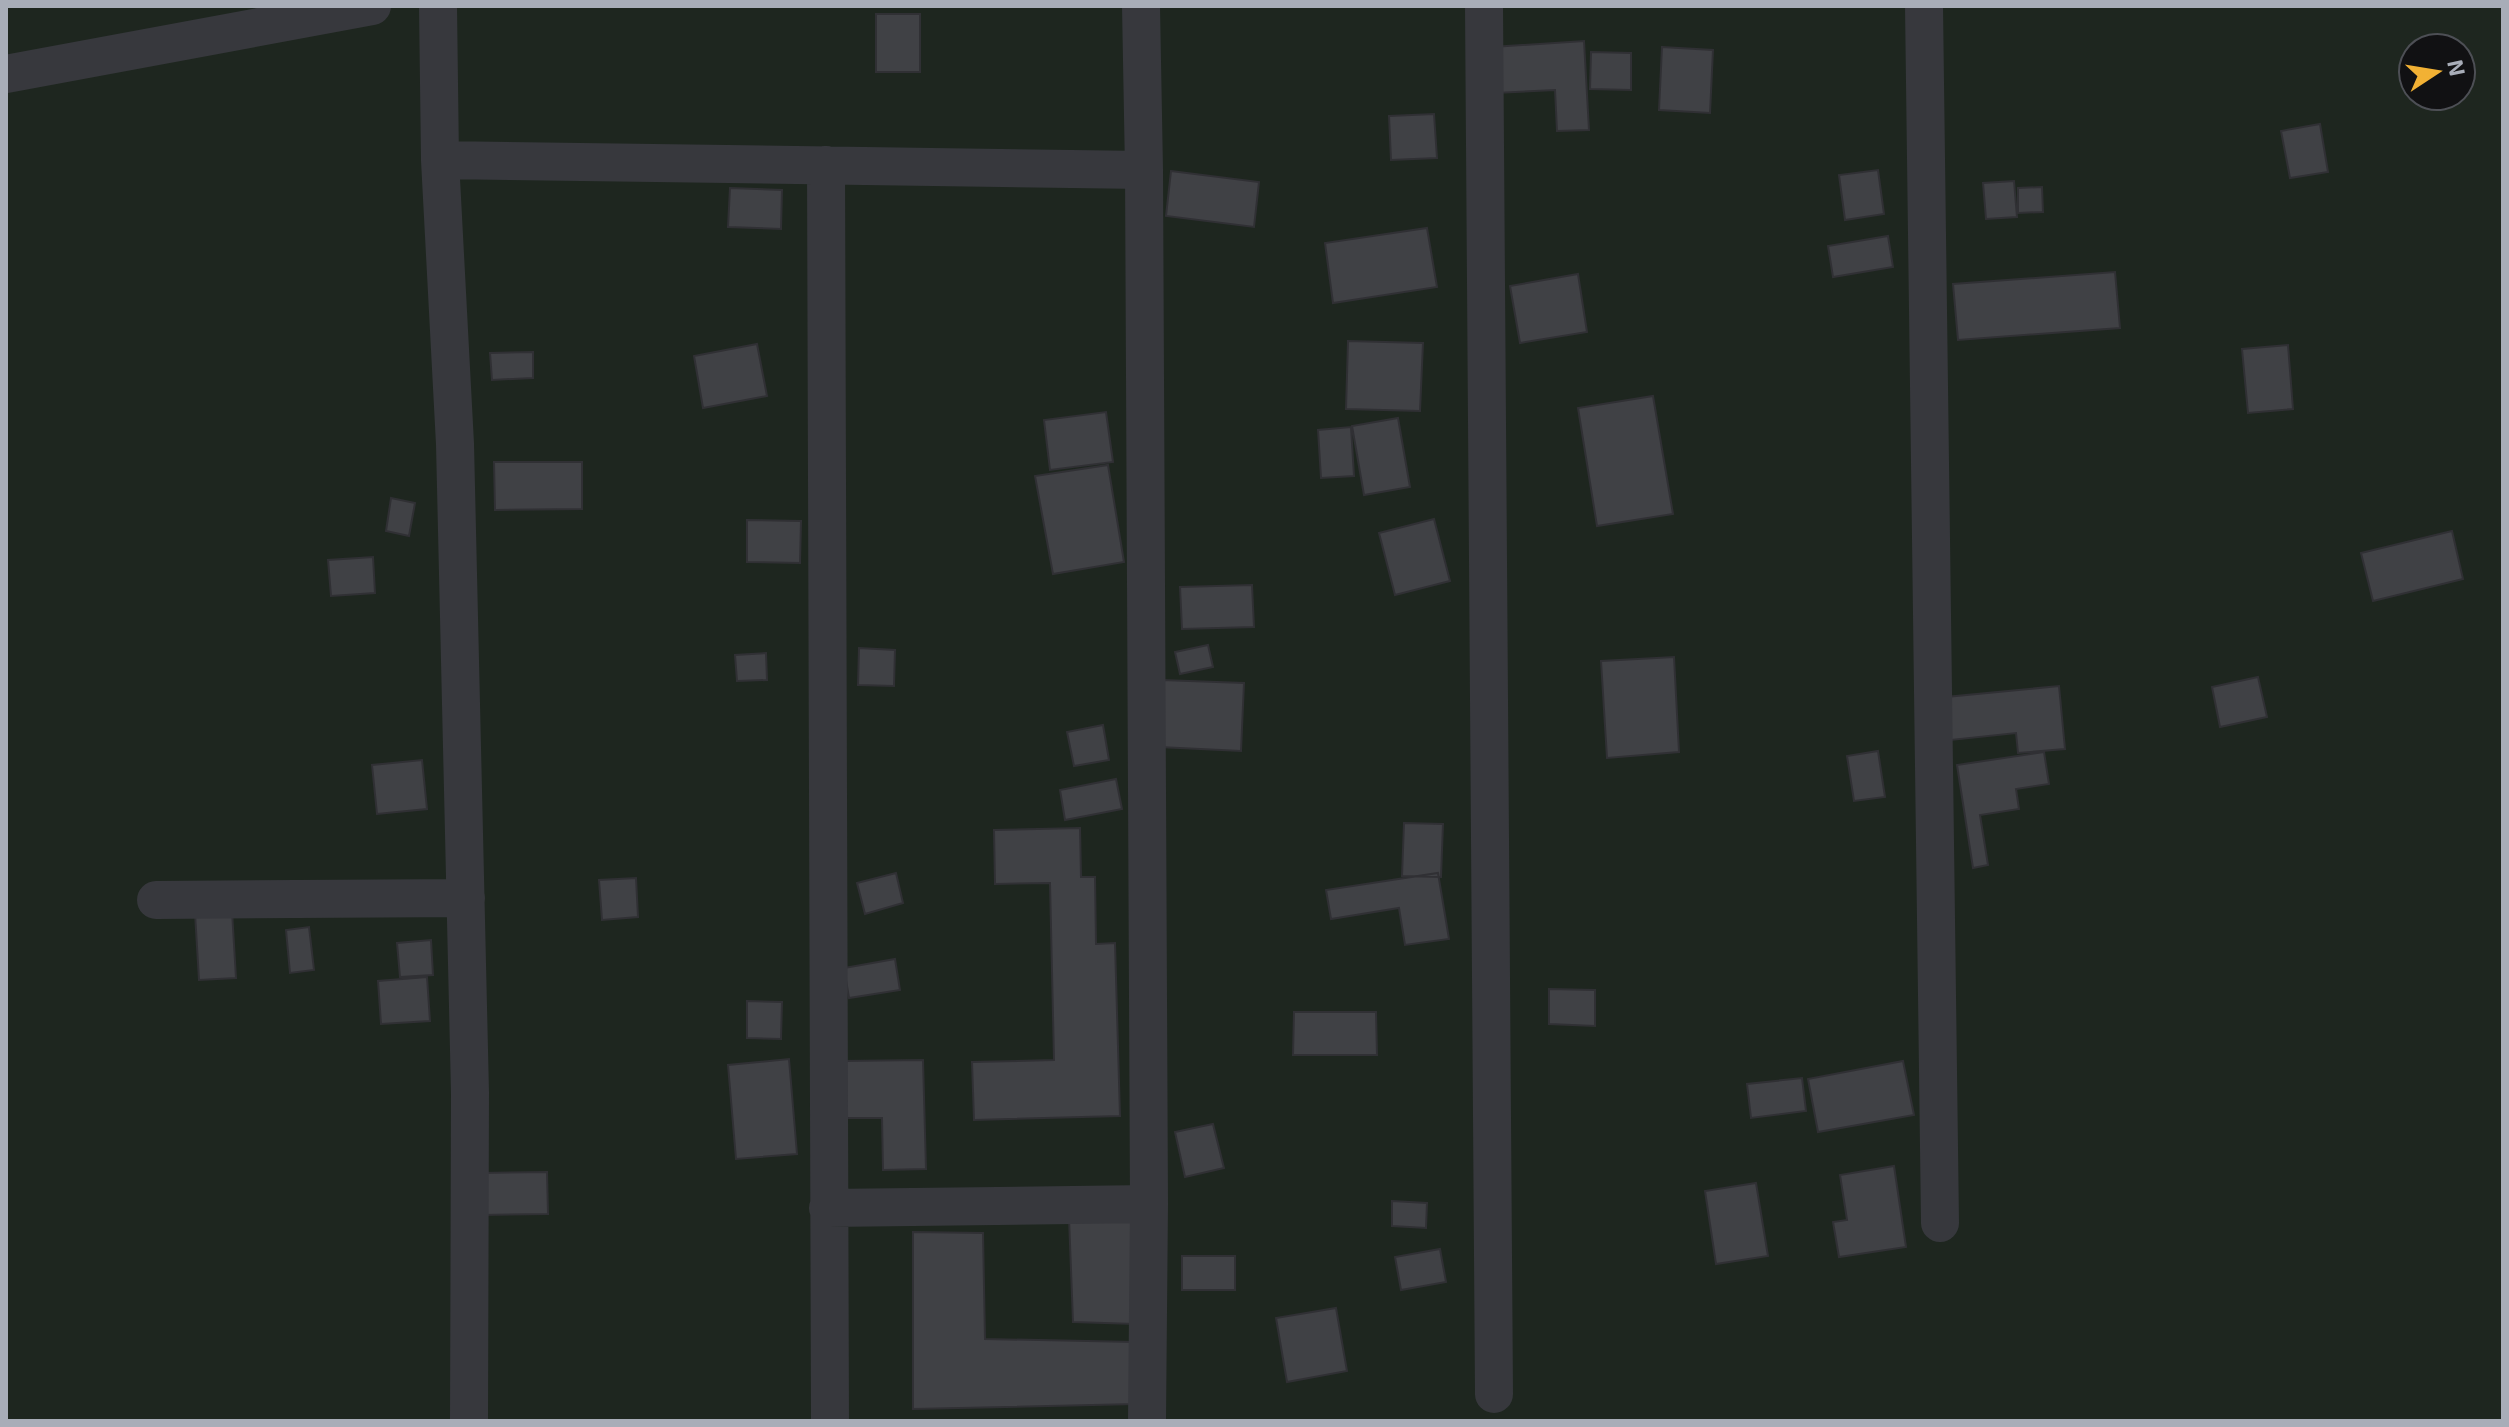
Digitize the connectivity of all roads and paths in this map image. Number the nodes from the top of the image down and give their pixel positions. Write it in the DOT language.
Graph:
graph roads {
  1 [pos="372,6"];
  2 [pos="438,6"];
  3 [pos="1141,6"];
  4 [pos="1484,6"];
  5 [pos="1924,6"];
  6 [pos="185,22"];
  7 [pos="6,74"];
  8 [pos="440,160"];
  9 [pos="826,165"];
  10 [pos="1144,170"];
  11 [pos="466,898"];
  12 [pos="156,900"];
  13 [pos="1149,1204"];
  14 [pos="828,1208"];
  15 [pos="1940,1223"];
  16 [pos="1494,1394"];
  17 [pos="469,1421"];
  18 [pos="830,1421"];
  19 [pos="1147,1421"];
  1 -- 6 [label="street"];
  2 -- 8 [label="street"];
  3 -- 10 [label="street"];
  4 -- 16 [label="street"];
  5 -- 15 [label="street"];
  6 -- 7 [label="street"];
  8 -- 9 [label="street"];
  8 -- 11 [label="street"];
  9 -- 10 [label="street"];
  9 -- 14 [label="street"];
  10 -- 13 [label="street"];
  11 -- 12 [label="street"];
  11 -- 17 [label="street"];
  13 -- 14 [label="street"];
  13 -- 19 [label="street"];
  14 -- 18 [label="street"];
}
